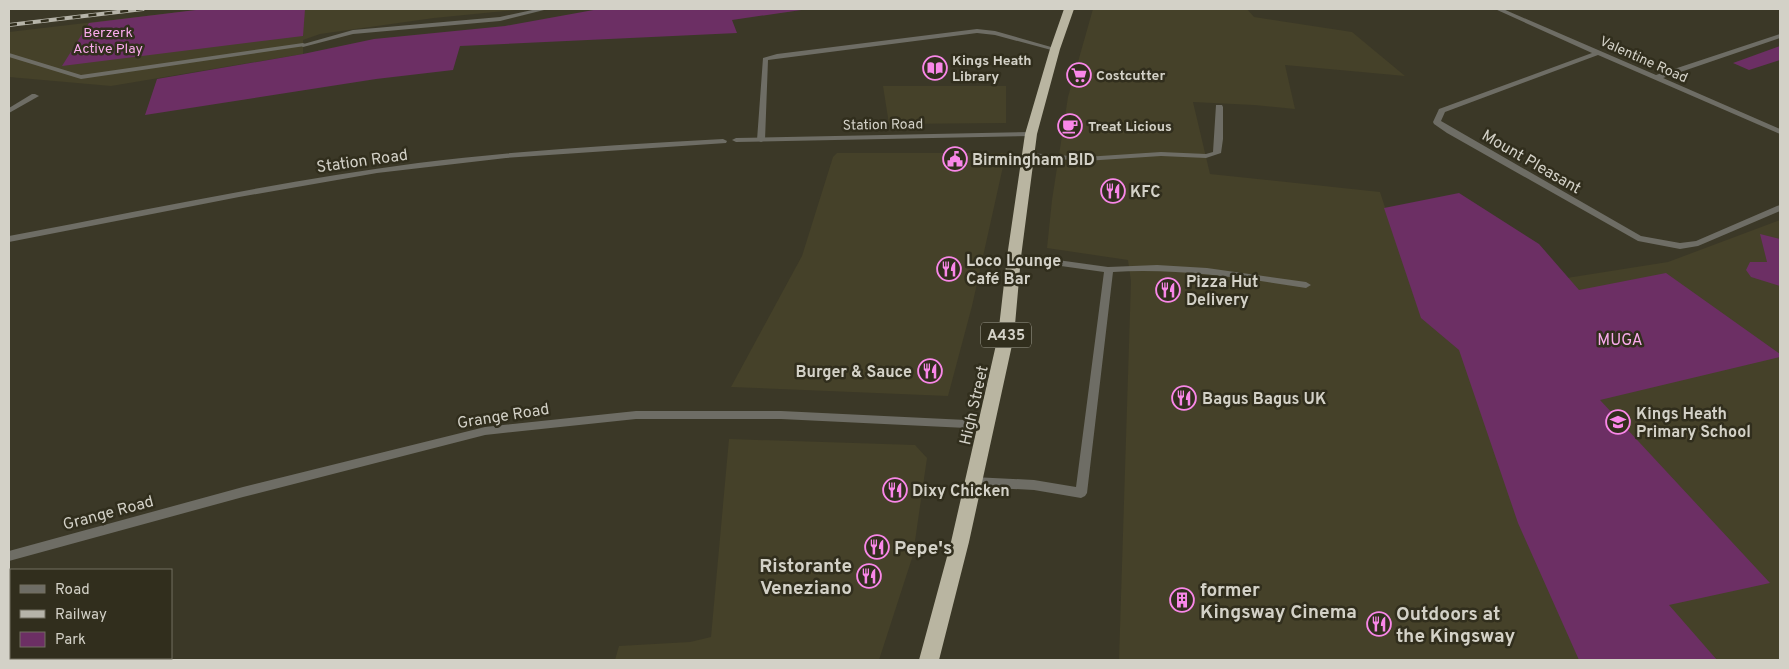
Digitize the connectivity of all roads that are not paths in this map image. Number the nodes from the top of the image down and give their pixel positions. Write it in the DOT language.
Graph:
graph roads {
  1 [pos="544,9"];
  2 [pos="1069,9"];
  3 [pos="1498,9"];
  4 [pos="1780,36"];
  5 [pos="1055,49"];
  6 [pos="1598,53"];
  7 [pos="9,55"];
  8 [pos="1656,78"];
  9 [pos="35,96"];
  10 [pos="1219,107"];
  11 [pos="9,111"];
  12 [pos="1780,132"];
  13 [pos="1032,134"];
  14 [pos="736,140"];
  15 [pos="762,140"];
  16 [pos="723,141"];
  17 [pos="1029,155"];
  18 [pos="1780,208"];
  19 [pos="9,239"];
  20 [pos="1014,257"];
  21 [pos="1107,270"];
  22 [pos="1306,285"];
  23 [pos="987,424"];
  24 [pos="973,482"];
  25 [pos="9,556"];
  26 [pos="929,660"];
  1 -- 7 [label="street"];
  2 -- 5 [label="highway, High Street / A435"];
  3 -- 6 [label="street, Valentine Road"];
  4 -- 8 [label="street"];
  5 -- 13 [label="highway, High Street / A435"];
  5 -- 15 [label="street"];
  6 -- 8 [label="street, Valentine Road"];
  6 -- 18 [label="street, Mount Pleasant"];
  8 -- 12 [label="street, Valentine Road"];
  9 -- 11 [label="street"];
  10 -- 17 [label="street"];
  13 -- 15 [label="street, Station Road"];
  13 -- 17 [label="highway, High Street / A435"];
  14 -- 15 [label="street, Station Road"];
  16 -- 19 [label="street, Station Road"];
  17 -- 20 [label="highway, High Street / A435"];
  20 -- 21 [label="street"];
  20 -- 23 [label="highway, High Street / A435"];
  21 -- 22 [label="street"];
  21 -- 24 [label="street"];
  23 -- 24 [label="highway, High Street / A435"];
  23 -- 25 [label="street, Grange Road"];
  24 -- 26 [label="highway, High Street / A435"];
}
